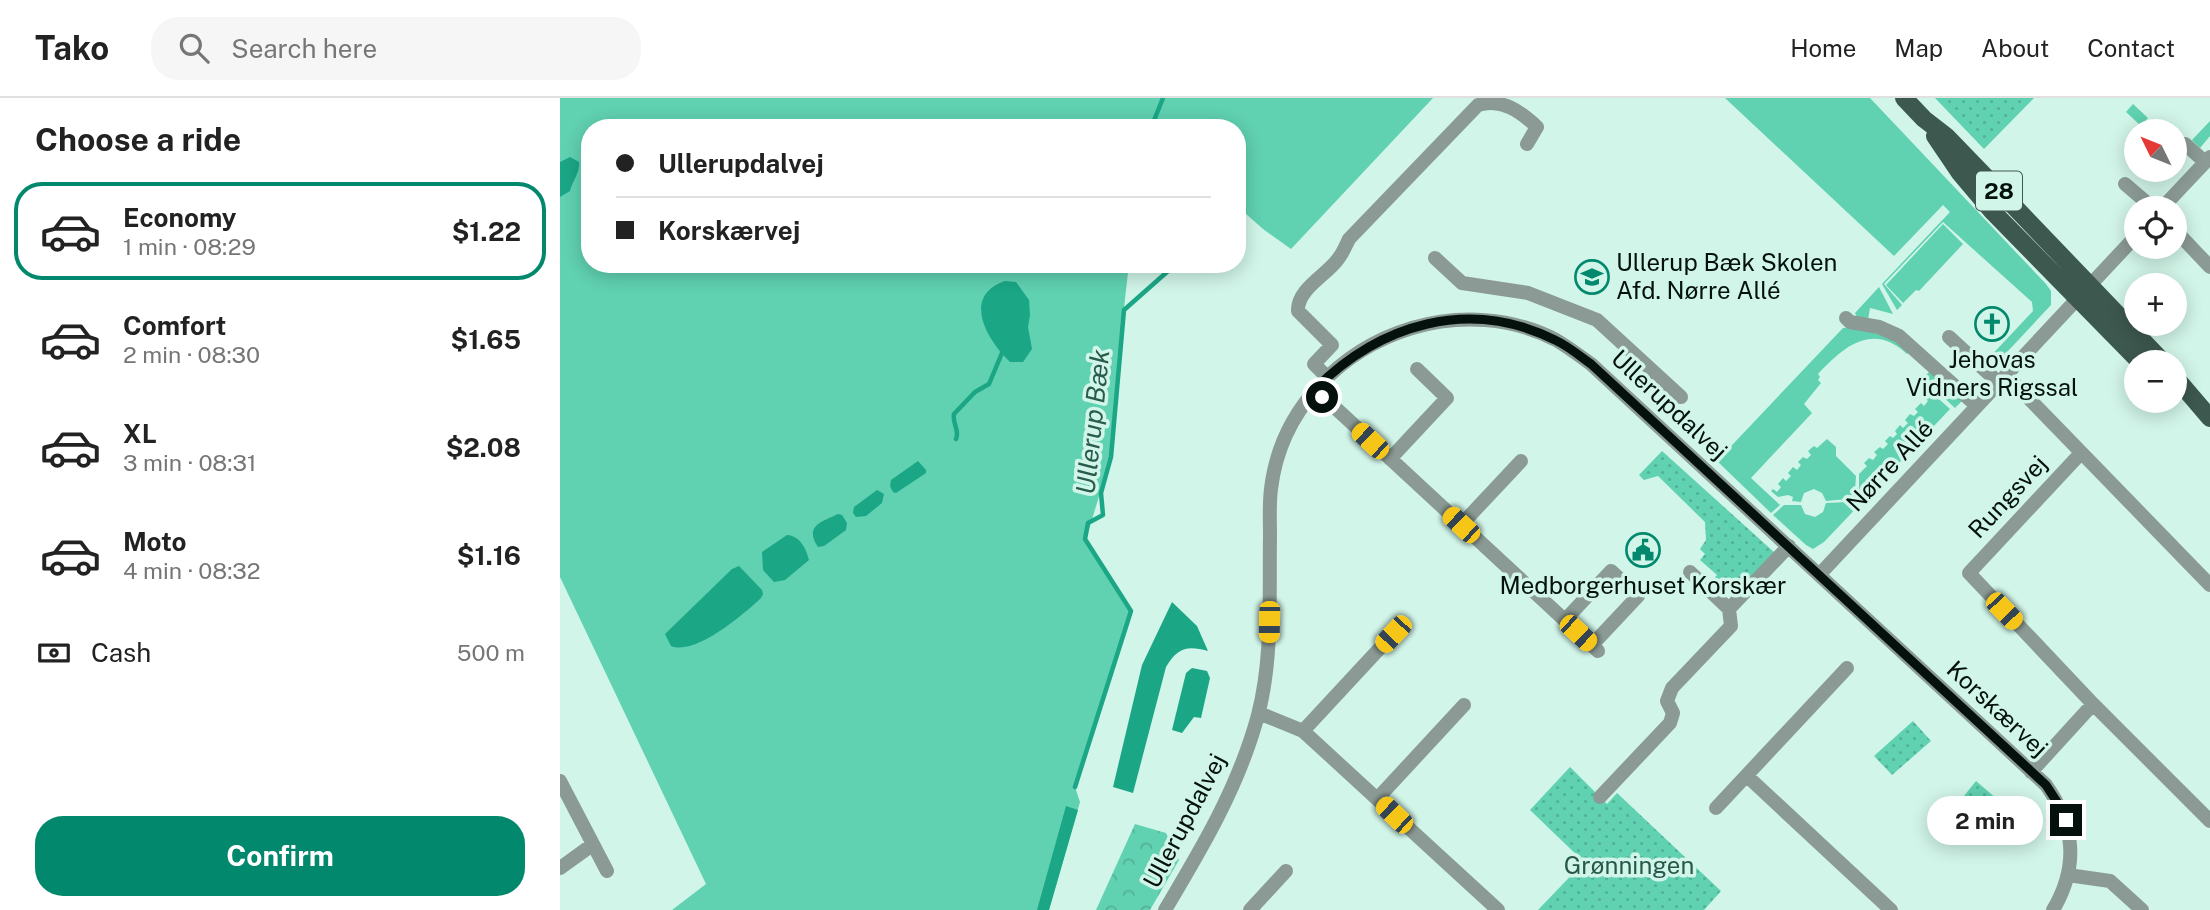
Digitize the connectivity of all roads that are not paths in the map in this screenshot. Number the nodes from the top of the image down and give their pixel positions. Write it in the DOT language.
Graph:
graph roads {
  1 [pos="1904,98"];
  2 [pos="1924,118"];
  3 [pos="1527,144"];
  4 [pos="2188,146"];
  5 [pos="2208,159"];
  6 [pos="2125,184"];
  7 [pos="2139,196"];
  8 [pos="2173,196"];
  9 [pos="1992,211"];
  10 [pos="2187,243"];
  11 [pos="2124,249"];
  12 [pos="1435,258"];
  13 [pos="2210,267"];
  14 [pos="2090,285"];
  15 [pos="2077,299"];
  16 [pos="1846,318"];
  17 [pos="1950,337"];
  18 [pos="2128,350"];
  19 [pos="2142,350"];
  20 [pos="2151,350"];
  21 [pos="1417,369"];
  22 [pos="1327,377"];
  23 [pos="2002,379"];
  24 [pos="1315,389"];
  25 [pos="2187,391"];
  26 [pos="2187,395"];
  27 [pos="1681,397"];
  28 [pos="2187,401"];
  29 [pos="1977,406"];
  30 [pos="2205,413"];
  31 [pos="2081,453"];
  32 [pos="1390,459"];
  33 [pos="1521,461"];
  34 [pos="1461,525"];
  35 [pos="1789,546"];
  36 [pos="1690,572"];
  37 [pos="1820,574"];
  38 [pos="2210,585"];
  39 [pos="1730,609"];
  40 [pos="1565,620"];
  41 [pos="1393,634"];
  42 [pos="1847,668"];
  43 [pos="2093,704"];
  44 [pos="1464,705"];
  45 [pos="1259,713"];
  46 [pos="1303,731"];
  47 [pos="2031,772"];
  48 [pos="1747,776"];
  49 [pos="560,781"];
  50 [pos="1600,797"];
  51 [pos="1377,799"];
  52 [pos="1716,808"];
  53 [pos="2210,821"];
  54 [pos="592,845"];
  55 [pos="560,868"];
  56 [pos="607,871"];
  57 [pos="1286,871"];
  58 [pos="2068,875"];
  59 [pos="1165,910"];
  60 [pos="1250,910"];
  61 [pos="1498,910"];
  62 [pos="1891,910"];
  63 [pos="2053,910"];
  64 [pos="2142,910"];
  1 -- 2 [label="main road, 28"];
  2 -- 9 [label="main road, 28"];
  2 -- 14 [label="main road, 28"];
  3 -- 22 [label="street"];
  4 -- 5 [label="street"];
  5 -- 8 [label="street"];
  6 -- 7 [label="street"];
  9 -- 14 [label="main road"];
  9 -- 15 [label="main road, 28"];
  10 -- 13 [label="street"];
  11 -- 14 [label="street, Nørre Allé"];
  12 -- 27 [label="street"];
  14 -- 15 [label="street, Nørre Allé"];
  14 -- 20 [label="main road, 28"];
  15 -- 18 [label="main road, 28"];
  15 -- 19 [label="main road"];
  15 -- 23 [label="street, Nørre Allé"];
  16 -- 29 [label="street"];
  17 -- 23 [label="street"];
  21 -- 32 [label="street"];
  22 -- 24 [label="street, Ullerupdalvej"];
  22 -- 35 [label="street, Ullerupdalvej"];
  23 -- 29 [label="street, Nørre Allé"];
  23 -- 31 [label="street"];
  24 -- 32 [label="street"];
  24 -- 45 [label="street, Ullerupdalvej"];
  25 -- 30 [label="main road"];
  26 -- 30 [label="main road"];
  28 -- 30 [label="main road"];
  29 -- 37 [label="street, Nørre Allé"];
  31 -- 38 [label="street"];
  31 -- 43 [label="street, Rungsvej"];
  32 -- 34 [label="street"];
  33 -- 34 [label="street"];
  34 -- 40 [label="street"];
  35 -- 37 [label="street, Ullerupdalvej"];
  35 -- 39 [label="street"];
  36 -- 39 [label="street"];
  37 -- 47 [label="street, Korskærvej"];
  39 -- 50 [label="street"];
  40 -- 40 [label="street"];
  41 -- 46 [label="street"];
  42 -- 48 [label="street"];
  43 -- 47 [label="street"];
  43 -- 53 [label="street"];
  44 -- 51 [label="street"];
  45 -- 46 [label="street"];
  45 -- 59 [label="street, Ullerupdalvej"];
  46 -- 51 [label="street"];
  47 -- 58 [label="street, Korskærvej"];
  48 -- 52 [label="street"];
  48 -- 62 [label="street"];
  49 -- 54 [label="street"];
  51 -- 61 [label="street"];
  54 -- 55 [label="street"];
  54 -- 56 [label="street"];
  57 -- 60 [label="street"];
  58 -- 63 [label="street, Korskærvej"];
  58 -- 64 [label="street"];
}
